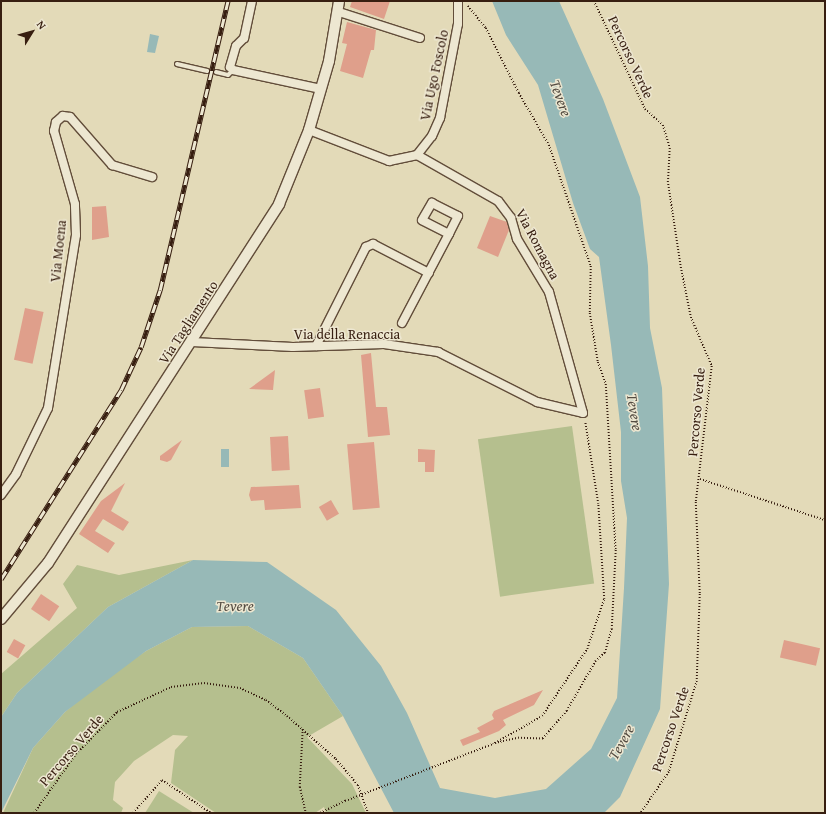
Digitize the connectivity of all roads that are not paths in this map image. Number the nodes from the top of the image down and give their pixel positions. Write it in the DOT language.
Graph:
graph roads {
  1 [pos="252,1"];
  2 [pos="339,1"];
  3 [pos="458,1"];
  4 [pos="339,12"];
  5 [pos="420,38"];
  6 [pos="177,64"];
  7 [pos="233,70"];
  8 [pos="207,71"];
  9 [pos="216,72"];
  10 [pos="321,89"];
  11 [pos="309,130"];
  12 [pos="417,155"];
  13 [pos="152,177"];
  14 [pos="449,234"];
  15 [pos="428,273"];
  16 [pos="402,324"];
  17 [pos="192,342"];
  18 [pos="316,346"];
  19 [pos="583,413"];
  20 [pos="1,496"];
  21 [pos="1,619"];
  1 -- 7 [label="street"];
  2 -- 4 [label="street, Via Tagliamento"];
  3 -- 12 [label="street, Via Ugo Foscolo"];
  4 -- 5 [label="street"];
  4 -- 10 [label="street, Via Tagliamento"];
  6 -- 8 [label="lane"];
  7 -- 9 [label="lane"];
  7 -- 10 [label="street"];
  10 -- 11 [label="street, Via Tagliamento"];
  11 -- 12 [label="street"];
  11 -- 17 [label="street, Via Tagliamento"];
  12 -- 19 [label="street, Via Romagna"];
  13 -- 20 [label="street, Via Moena"];
  14 -- 15 [label="street"];
  15 -- 16 [label="street"];
  15 -- 18 [label="street"];
  17 -- 18 [label="street, Via della Renaccia"];
  17 -- 21 [label="street, Via Tagliamento"];
  18 -- 19 [label="street, Via della Renaccia"];
}
